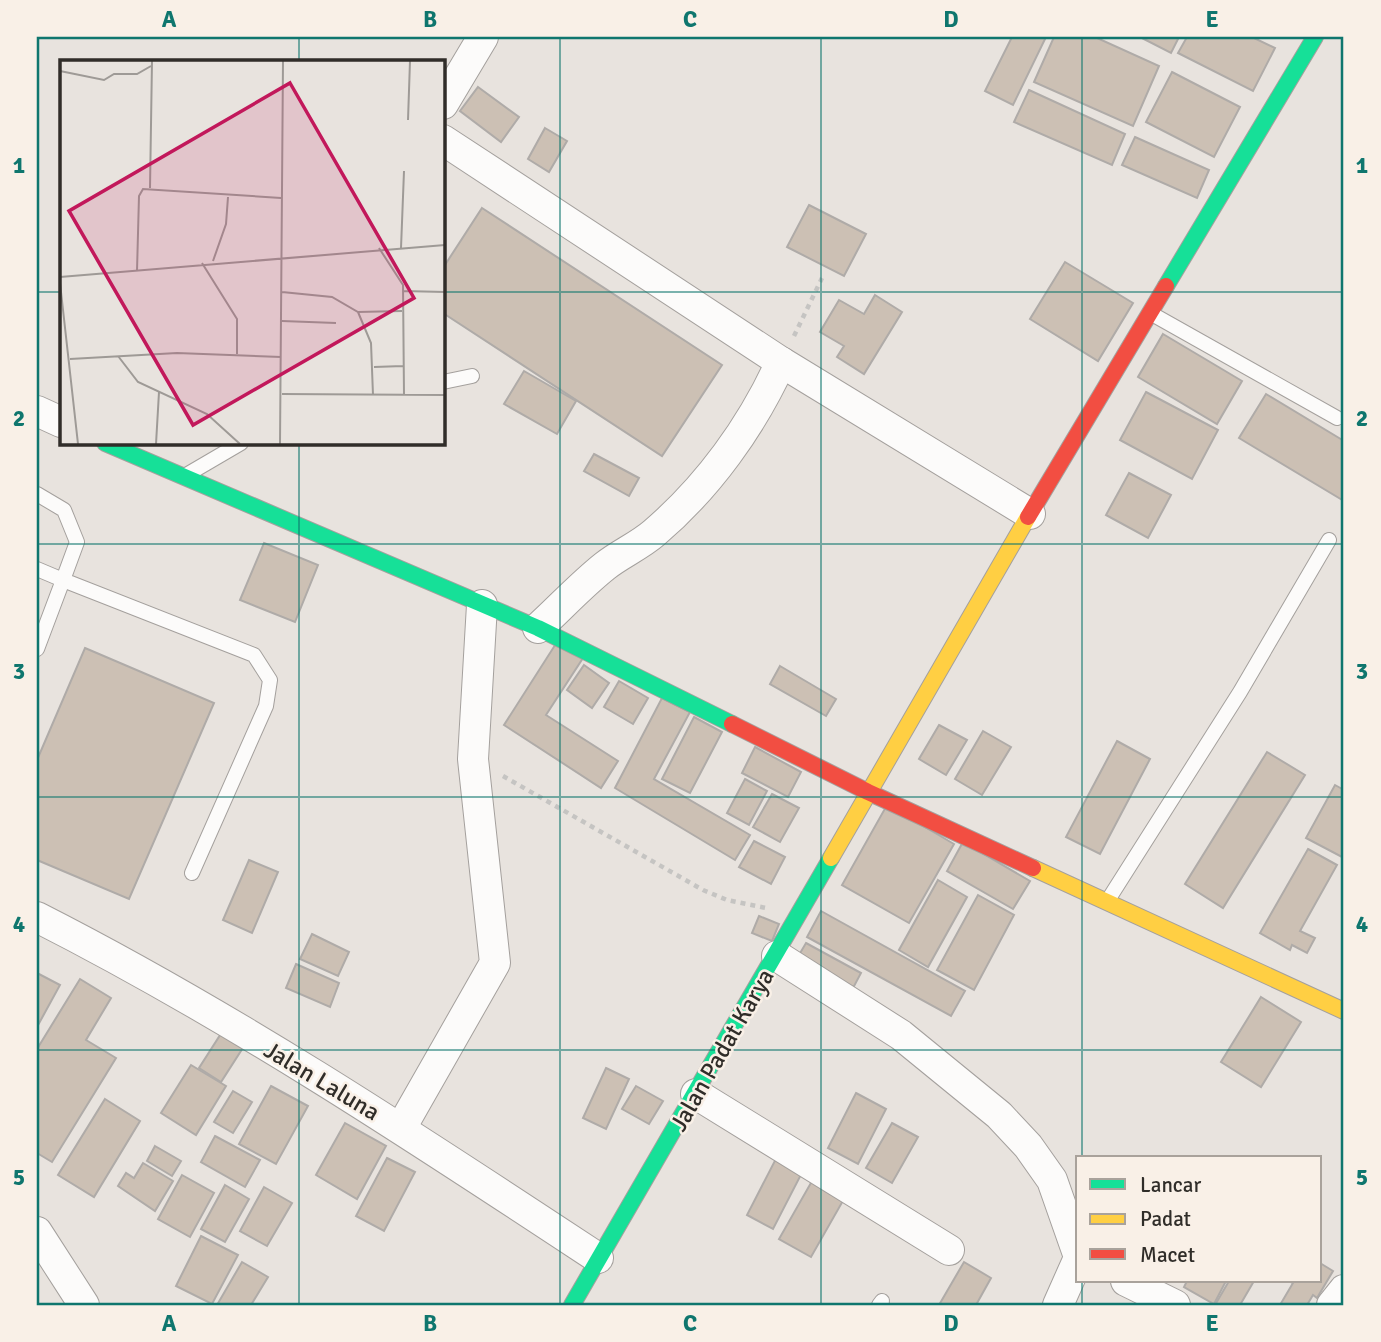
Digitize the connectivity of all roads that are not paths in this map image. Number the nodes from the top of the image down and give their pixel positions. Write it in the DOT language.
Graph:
graph roads {
  1 [pos="483,37"];
  2 [pos="1315,37"];
  3 [pos="444,102"];
  4 [pos="444,141"];
  5 [pos="1152,314"];
  6 [pos="781,362"];
  7 [pos="472,376"];
  8 [pos="444,382"];
  9 [pos="37,411"];
  10 [pos="1337,418"];
  11 [pos="60,422"];
  12 [pos="110,444"];
  13 [pos="239,444"];
  14 [pos="162,454"];
  15 [pos="184,477"];
  16 [pos="37,494"];
  17 [pos="1030,514"];
  18 [pos="1329,540"];
  19 [pos="37,569"];
  20 [pos="63,580"];
  21 [pos="482,605"];
  22 [pos="538,628"];
  23 [pos="37,649"];
  24 [pos="868,792"];
  25 [pos="192,873"];
  26 [pos="1107,901"];
  27 [pos="37,917"];
  28 [pos="777,956"];
  29 [pos="1344,1011"];
  30 [pos="696,1094"];
  31 [pos="401,1128"];
  32 [pos="37,1232"];
  33 [pos="1076,1248"];
  34 [pos="948,1250"];
  35 [pos="598,1258"];
  36 [pos="1076,1264"];
  37 [pos="1128,1282"];
  38 [pos="1344,1290"];
  39 [pos="84,1305"];
  40 [pos="572,1305"];
  41 [pos="1058,1305"];
  42 [pos="1175,1305"];
  43 [pos="1332,1305"];
  1 -- 3 [label="street"];
  2 -- 5 [label="street, Jalan Padat Karya"];
  4 -- 6 [label="street"];
  5 -- 10 [label="lane"];
  5 -- 17 [label="street, Jalan Padat Karya"];
  6 -- 17 [label="street"];
  6 -- 22 [label="street"];
  7 -- 8 [label="lane"];
  9 -- 11 [label="street"];
  12 -- 14 [label="street"];
  13 -- 15 [label="lane"];
  14 -- 15 [label="street"];
  15 -- 21 [label="street"];
  16 -- 20 [label="lane"];
  17 -- 24 [label="street, Jalan Padat Karya"];
  18 -- 26 [label="lane"];
  19 -- 20 [label="lane"];
  20 -- 23 [label="lane"];
  20 -- 25 [label="lane"];
  21 -- 22 [label="street"];
  21 -- 31 [label="street"];
  22 -- 24 [label="street"];
  24 -- 26 [label="street"];
  24 -- 28 [label="street, Jalan Padat Karya"];
  26 -- 29 [label="street"];
  27 -- 31 [label="street, Jalan Laluna"];
  28 -- 30 [label="street, Jalan Padat Karya"];
  28 -- 33 [label="street"];
  30 -- 34 [label="street"];
  30 -- 35 [label="street, Jalan Padat Karya"];
  31 -- 35 [label="street, Jalan Laluna"];
  32 -- 39 [label="street"];
  35 -- 40 [label="street, Jalan Padat Karya"];
  36 -- 41 [label="street"];
  37 -- 42 [label="street"];
  38 -- 43 [label="street"];
}
